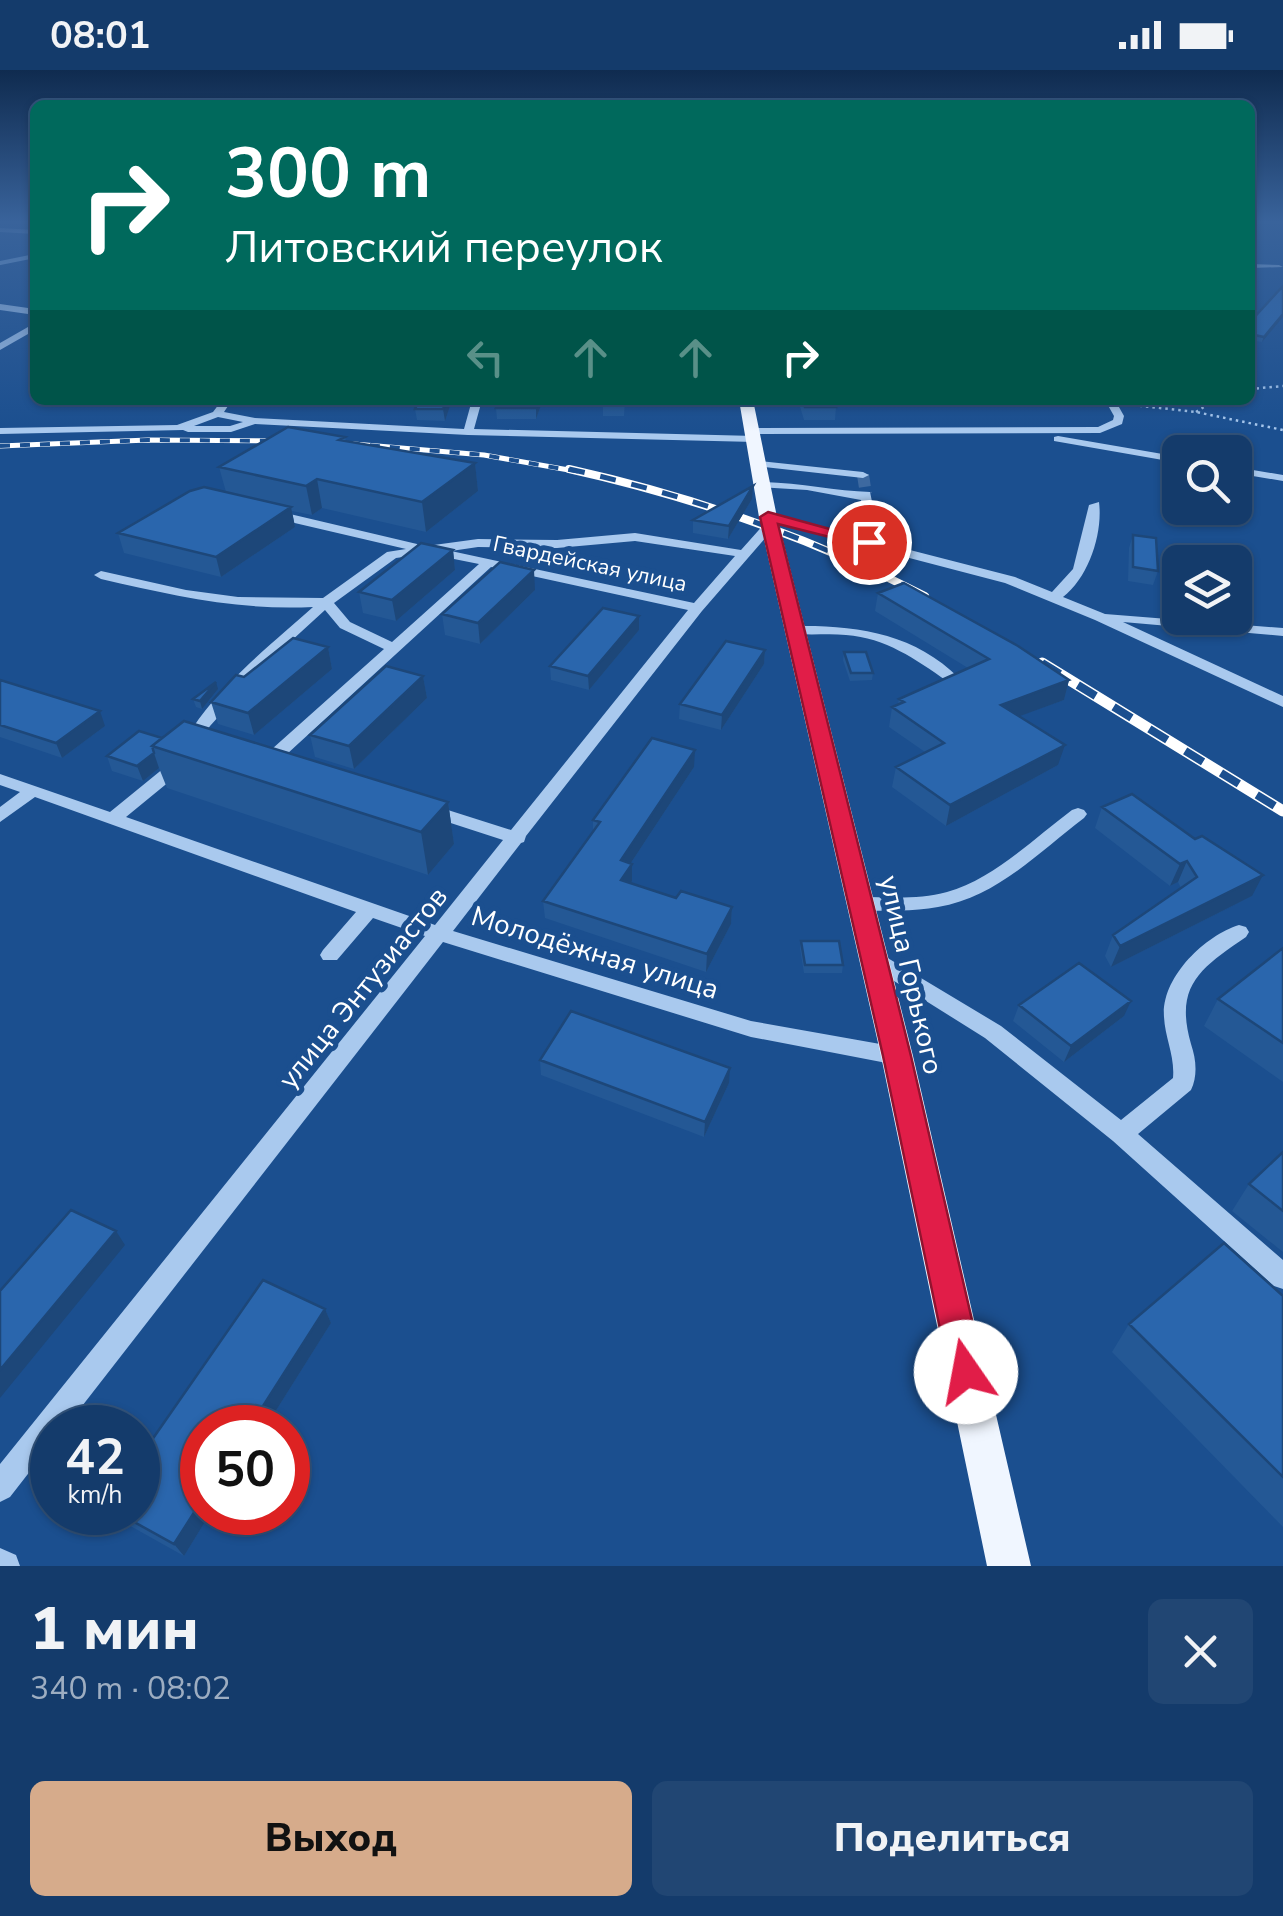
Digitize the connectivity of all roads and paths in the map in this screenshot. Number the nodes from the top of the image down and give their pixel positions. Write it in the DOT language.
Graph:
graph roads {
  1 [pos="0,308"];
  2 [pos="30,311"];
  3 [pos="30,329"];
  4 [pos="0,347"];
  5 [pos="1283,386"];
  6 [pos="1255,389"];
  7 [pos="223,405"];
  8 [pos="476,405"];
  9 [pos="747,405"];
  10 [pos="1114,405"];
  11 [pos="1152,405"];
  12 [pos="1207,405"];
  13 [pos="1196,412"];
  14 [pos="217,414"];
  15 [pos="255,421"];
  16 [pos="178,428"];
  17 [pos="1283,430"];
  18 [pos="0,431"];
  19 [pos="468,432"];
  20 [pos="1024,433"];
  21 [pos="757,455"];
  22 [pos="1162,457"];
  23 [pos="1283,459"];
  24 [pos="863,475"];
  25 [pos="1276,477"];
  26 [pos="1095,505"];
  27 [pos="259,511"];
  28 [pos="769,521"];
  29 [pos="869,542"];
  30 [pos="424,549"];
  31 [pos="744,554"];
  32 [pos="489,562"];
  33 [pos="101,575"];
  34 [pos="1054,597"];
  35 [pos="326,602"];
  36 [pos="271,606"];
  37 [pos="698,608"];
  38 [pos="1100,616"];
  39 [pos="795,630"];
  40 [pos="1283,632"];
  41 [pos="290,634"];
  42 [pos="392,648"];
  43 [pos="952,678"];
  44 [pos="1283,702"];
  45 [pos="269,761"];
  46 [pos="0,780"];
  47 [pos="32,791"];
  48 [pos="411,805"];
  49 [pos="1078,814"];
  50 [pos="0,816"];
  51 [pos="112,820"];
  52 [pos="518,838"];
  53 [pos="860,904"];
  54 [pos="368,911"];
  55 [pos="1240,932"];
  56 [pos="440,934"];
  57 [pos="330,954"];
  58 [pos="873,958"];
  59 [pos="897,1056"];
  60 [pos="1121,1134"];
  61 [pos="1283,1277"];
  62 [pos="0,1487"];
  63 [pos="1009,1566"];
  1 -- 2 [label="street"];
  3 -- 4 [label="street"];
  5 -- 6 [label="path"];
  7 -- 14 [label="street"];
  8 -- 19 [label="street"];
  9 -- 21 [label="main road, улица Горького"];
  10 -- 20 [label="street"];
  11 -- 13 [label="path"];
  12 -- 13 [label="path"];
  13 -- 17 [label="path"];
  14 -- 15 [label="street"];
  14 -- 16 [label="street"];
  15 -- 16 [label="street"];
  15 -- 19 [label="street"];
  16 -- 18 [label="street"];
  19 -- 21 [label="street"];
  20 -- 21 [label="street"];
  20 -- 22 [label="street"];
  21 -- 24 [label="street"];
  21 -- 28 [label="main road, улица Горького"];
  21 -- 29 [label="street"];
  23 -- 25 [label="street"];
  26 -- 34 [label="street"];
  27 -- 30 [label="street, Гвардейская улица"];
  28 -- 29 [label="street"];
  28 -- 31 [label="street, улица Энтузиастов"];
  28 -- 39 [label="main road, улица Горького"];
  29 -- 34 [label="street"];
  30 -- 31 [label="street"];
  30 -- 32 [label="street, Гвардейская улица"];
  30 -- 35 [label="street"];
  31 -- 37 [label="street, улица Энтузиастов"];
  32 -- 37 [label="street, Гвардейская улица"];
  32 -- 42 [label="street"];
  33 -- 36 [label="street"];
  34 -- 38 [label="street"];
  35 -- 36 [label="street"];
  35 -- 41 [label="street"];
  35 -- 42 [label="street"];
  36 -- 41 [label="street"];
  37 -- 52 [label="street, улица Энтузиастов"];
  38 -- 40 [label="street"];
  38 -- 44 [label="street"];
  39 -- 43 [label="street"];
  39 -- 53 [label="main road, улица Горького"];
  41 -- 51 [label="street"];
  42 -- 45 [label="street"];
  46 -- 47 [label="street, Молодёжная улица"];
  47 -- 50 [label="street"];
  47 -- 51 [label="street, Молодёжная улица"];
  48 -- 52 [label="street"];
  49 -- 53 [label="street"];
  51 -- 54 [label="street, Молодёжная улица"];
  52 -- 56 [label="street, улица Энтузиастов"];
  53 -- 58 [label="main road, улица Горького"];
  54 -- 56 [label="street, Молодёжная улица"];
  54 -- 57 [label="street"];
  55 -- 60 [label="street"];
  56 -- 59 [label="street, Молодёжная улица"];
  56 -- 62 [label="street, улица Энтузиастов"];
  58 -- 59 [label="main road, улица Горького"];
  58 -- 60 [label="street"];
  59 -- 63 [label="main road, улица Горького"];
  60 -- 61 [label="street"];
}
